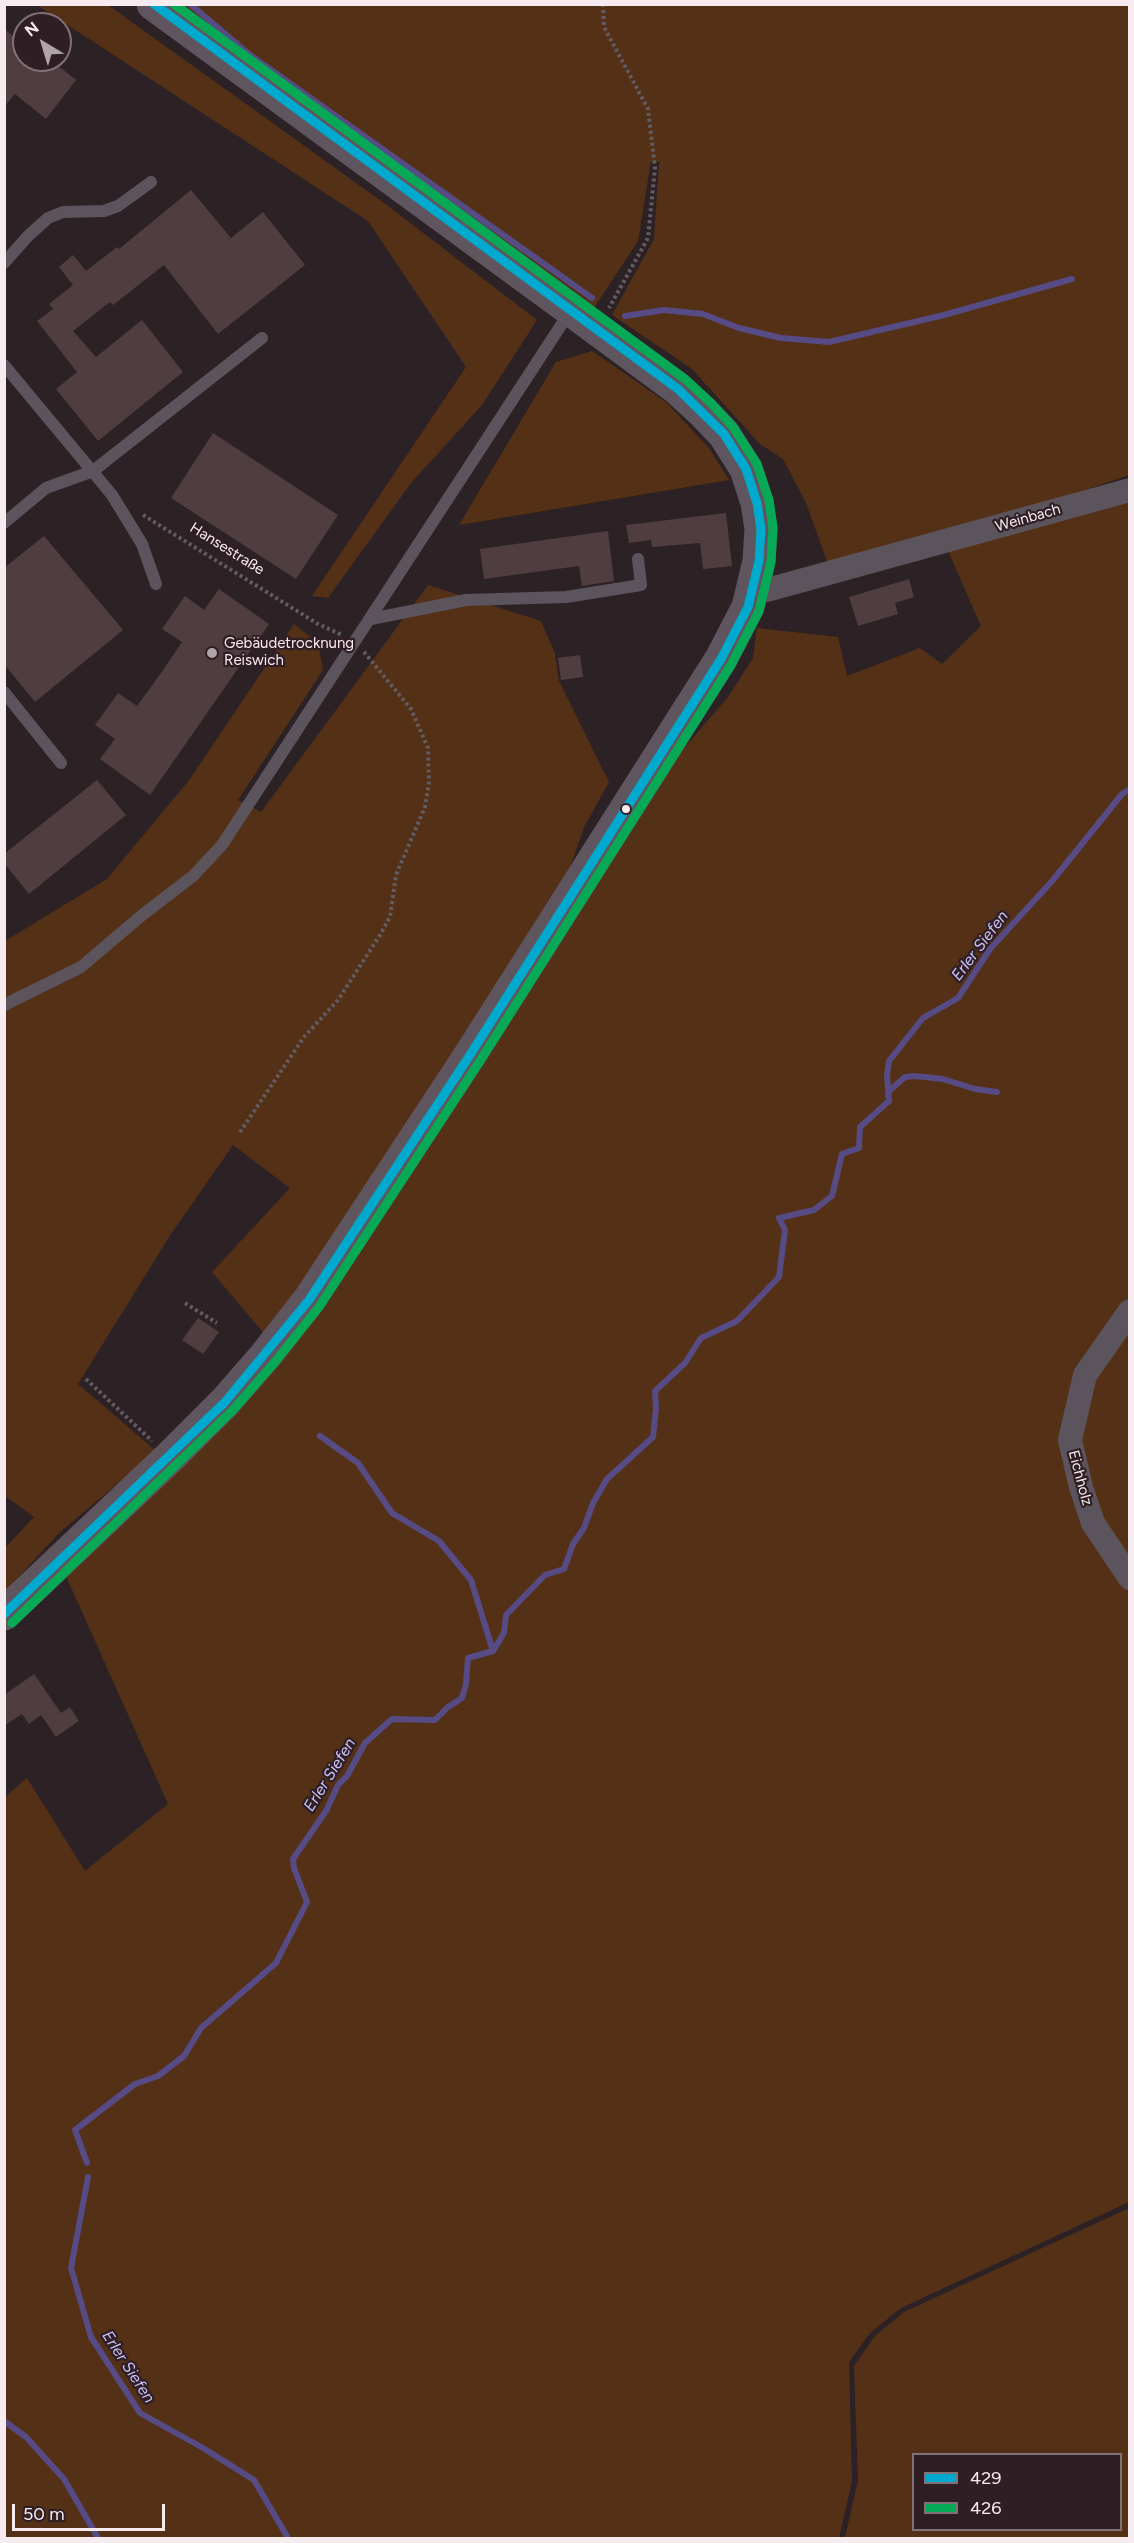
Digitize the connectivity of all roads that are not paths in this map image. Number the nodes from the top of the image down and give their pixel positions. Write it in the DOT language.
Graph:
graph roads {
  1 [pos="153,4"];
  2 [pos="151,182"];
  3 [pos="4,263"];
  4 [pos="571,310"];
  5 [pos="262,338"];
  6 [pos="4,364"];
  7 [pos="93,471"];
  8 [pos="1130,490"];
  9 [pos="4,523"];
  10 [pos="638,559"];
  11 [pos="156,584"];
  12 [pos="754,586"];
  13 [pos="371,619"];
  14 [pos="4,692"];
  15 [pos="61,763"];
  16 [pos="4,1005"];
  17 [pos="1130,1311"];
  18 [pos="1130,1578"];
  19 [pos="4,1614"];
  1 -- 4 [label="main road"];
  2 -- 3 [label="lane"];
  4 -- 12 [label="main road"];
  4 -- 13 [label="lane"];
  5 -- 7 [label="lane"];
  6 -- 7 [label="lane"];
  7 -- 9 [label="lane"];
  7 -- 11 [label="lane"];
  8 -- 12 [label="street, Weinbach"];
  10 -- 13 [label="lane"];
  12 -- 19 [label="main road"];
  13 -- 16 [label="lane"];
  14 -- 15 [label="lane"];
  17 -- 18 [label="street, Eichholz"];
}
